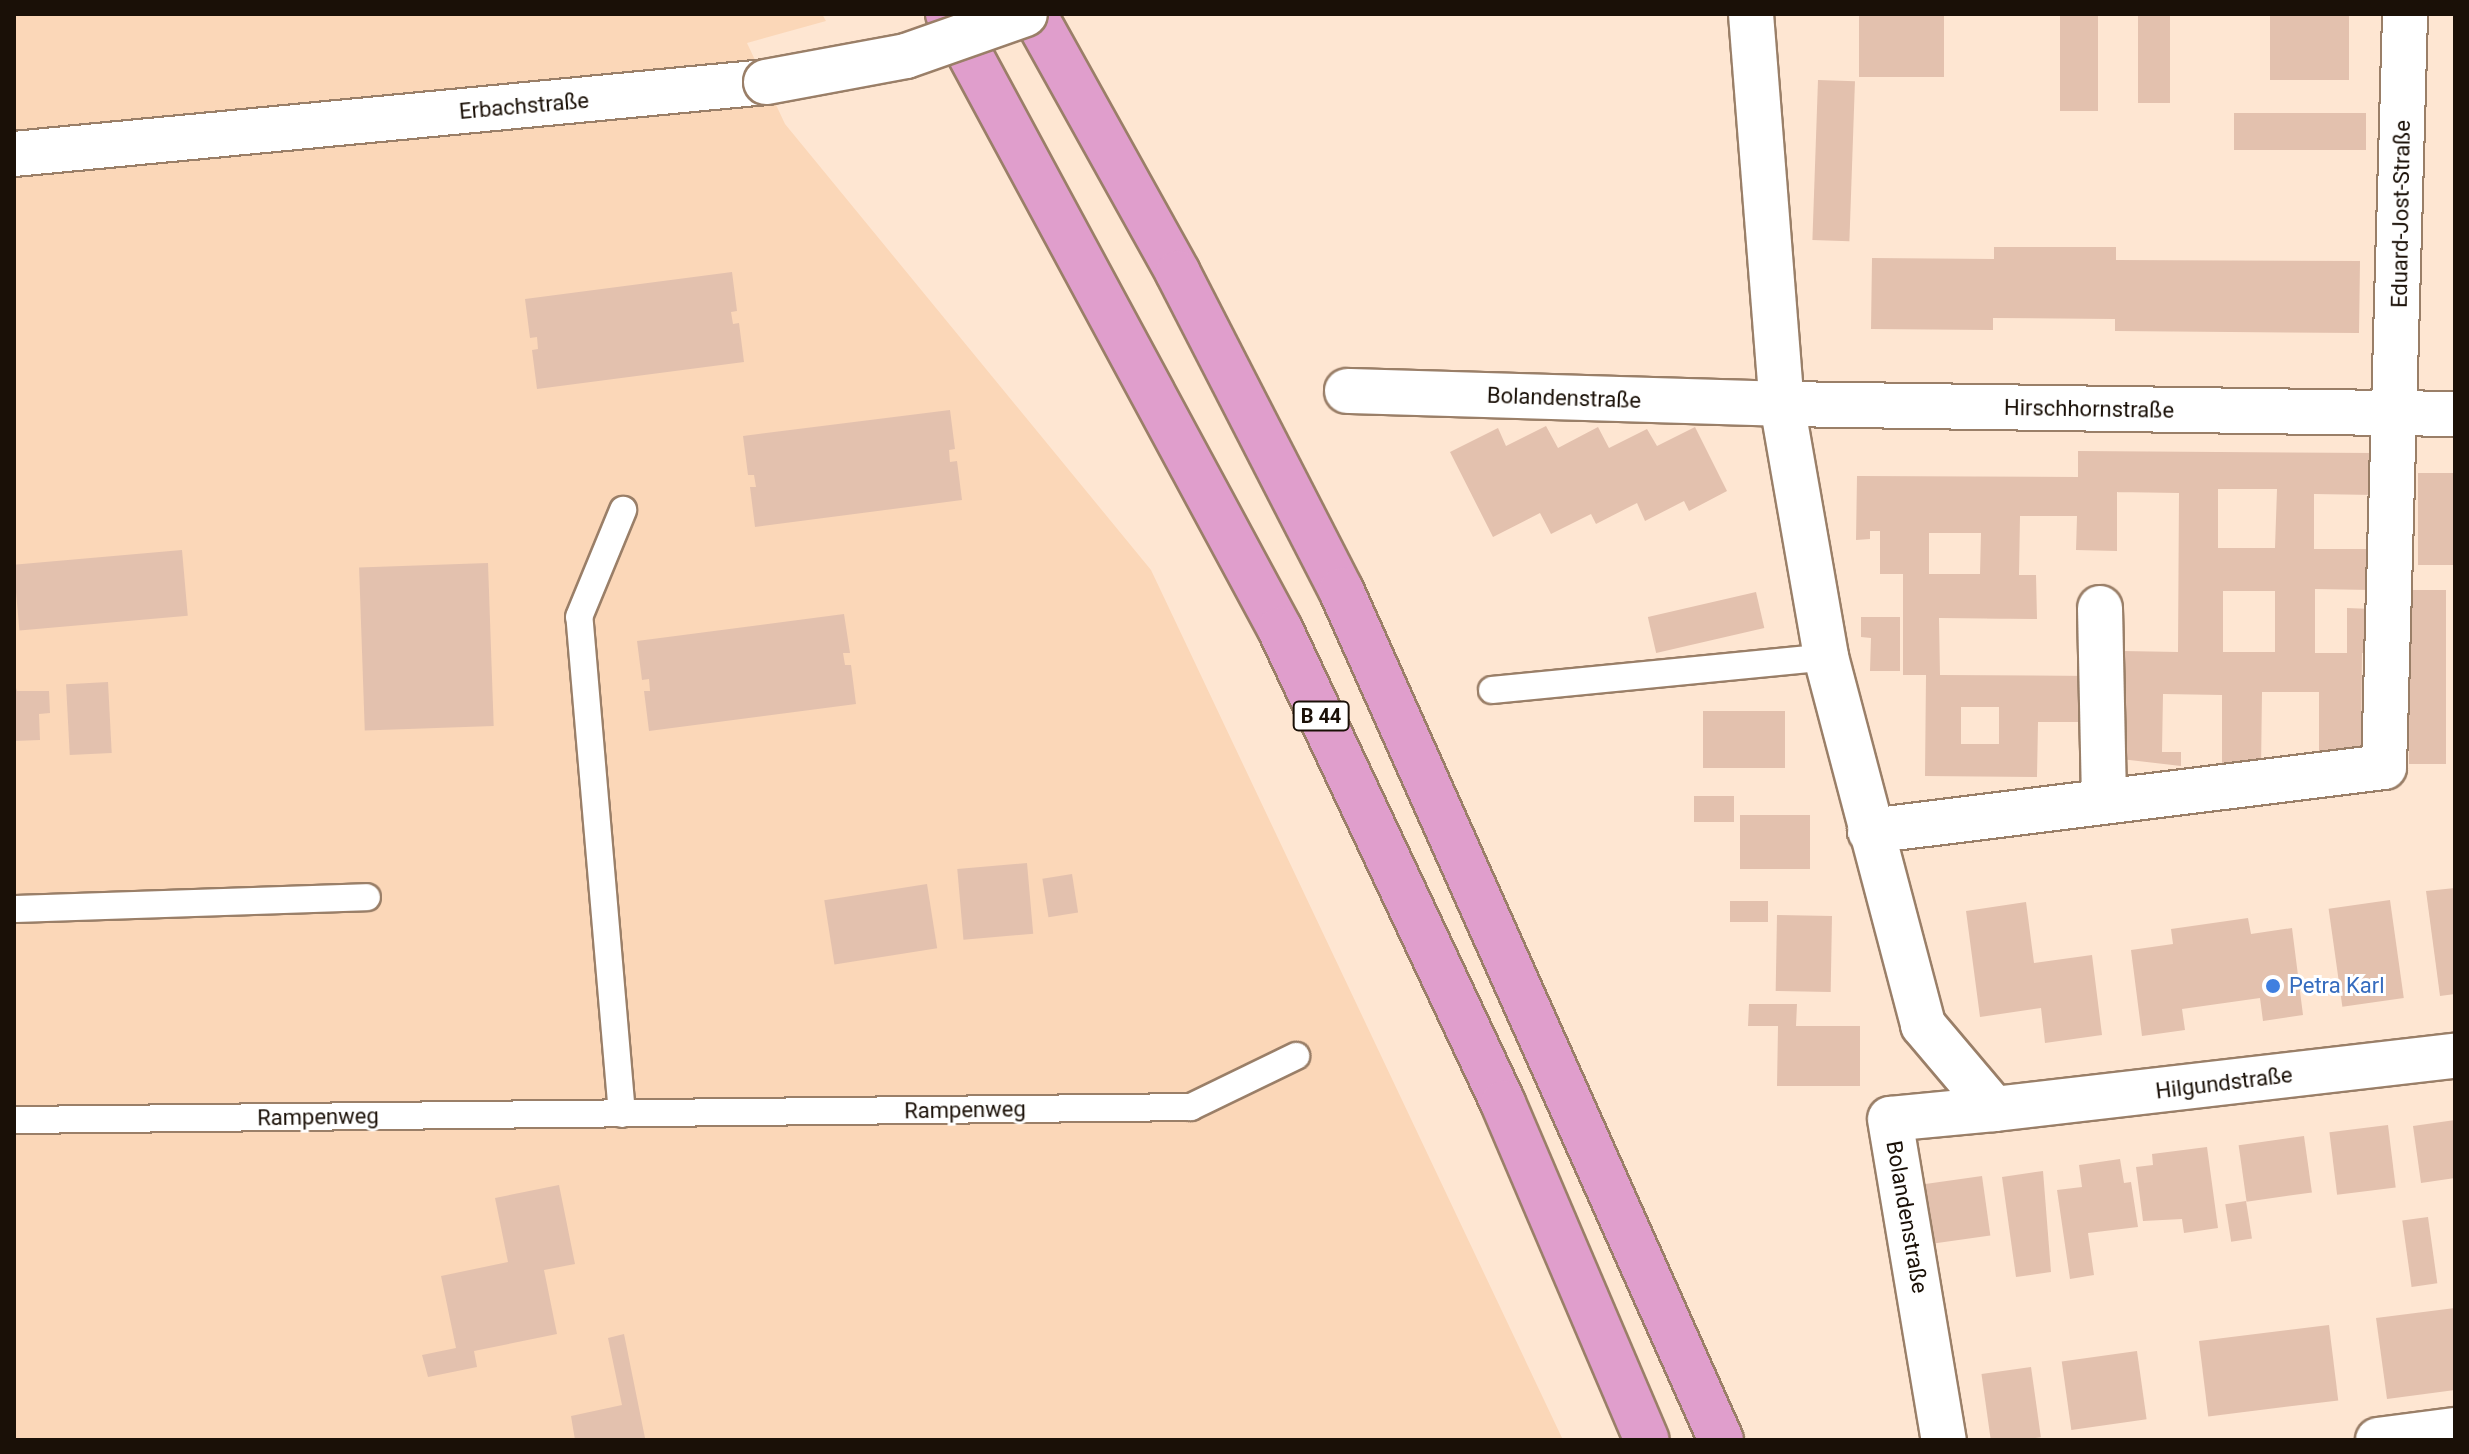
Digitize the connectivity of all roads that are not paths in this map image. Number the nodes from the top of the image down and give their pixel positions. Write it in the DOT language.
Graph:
graph roads {
  1 [pos="948,14"];
  2 [pos="1025,14"];
  3 [pos="1034,14"];
  4 [pos="1751,14"];
  5 [pos="2405,14"];
  6 [pos="14,154"];
  7 [pos="1347,391"];
  8 [pos="1782,404"];
  9 [pos="2396,414"];
  10 [pos="2455,414"];
  11 [pos="623,510"];
  12 [pos="2100,608"];
  13 [pos="1826,657"];
  14 [pos="1492,690"];
  15 [pos="2104,801"];
  16 [pos="1870,831"];
  17 [pos="367,897"];
  18 [pos="14,909"];
  19 [pos="1296,1056"];
  20 [pos="2455,1056"];
  21 [pos="1994,1109"];
  22 [pos="622,1114"];
  23 [pos="14,1120"];
  24 [pos="2455,1430"];
  25 [pos="1647,1440"];
  26 [pos="1721,1440"];
  27 [pos="1944,1440"];
  28 [pos="2378,1440"];
  1 -- 25 [label="highway, B 44"];
  2 -- 6 [label="street, Erbachstraße, bridge"];
  3 -- 26 [label="highway"];
  4 -- 8 [label="street"];
  5 -- 9 [label="street, Eduard-Jost-Straße"];
  7 -- 8 [label="street, Bolandenstraße"];
  8 -- 9 [label="street, Hirschhornstraße"];
  8 -- 13 [label="street"];
  9 -- 10 [label="street, Hirschhornstraße"];
  9 -- 15 [label="street"];
  11 -- 22 [label="lane"];
  12 -- 15 [label="street"];
  13 -- 14 [label="lane"];
  13 -- 16 [label="street"];
  15 -- 16 [label="street"];
  16 -- 21 [label="street"];
  17 -- 18 [label="lane"];
  19 -- 22 [label="lane, Rampenweg"];
  20 -- 21 [label="street, Hilgundstraße"];
  21 -- 27 [label="street, Bolandenstraße"];
  22 -- 23 [label="lane, Rampenweg"];
  24 -- 28 [label="street"];
}
